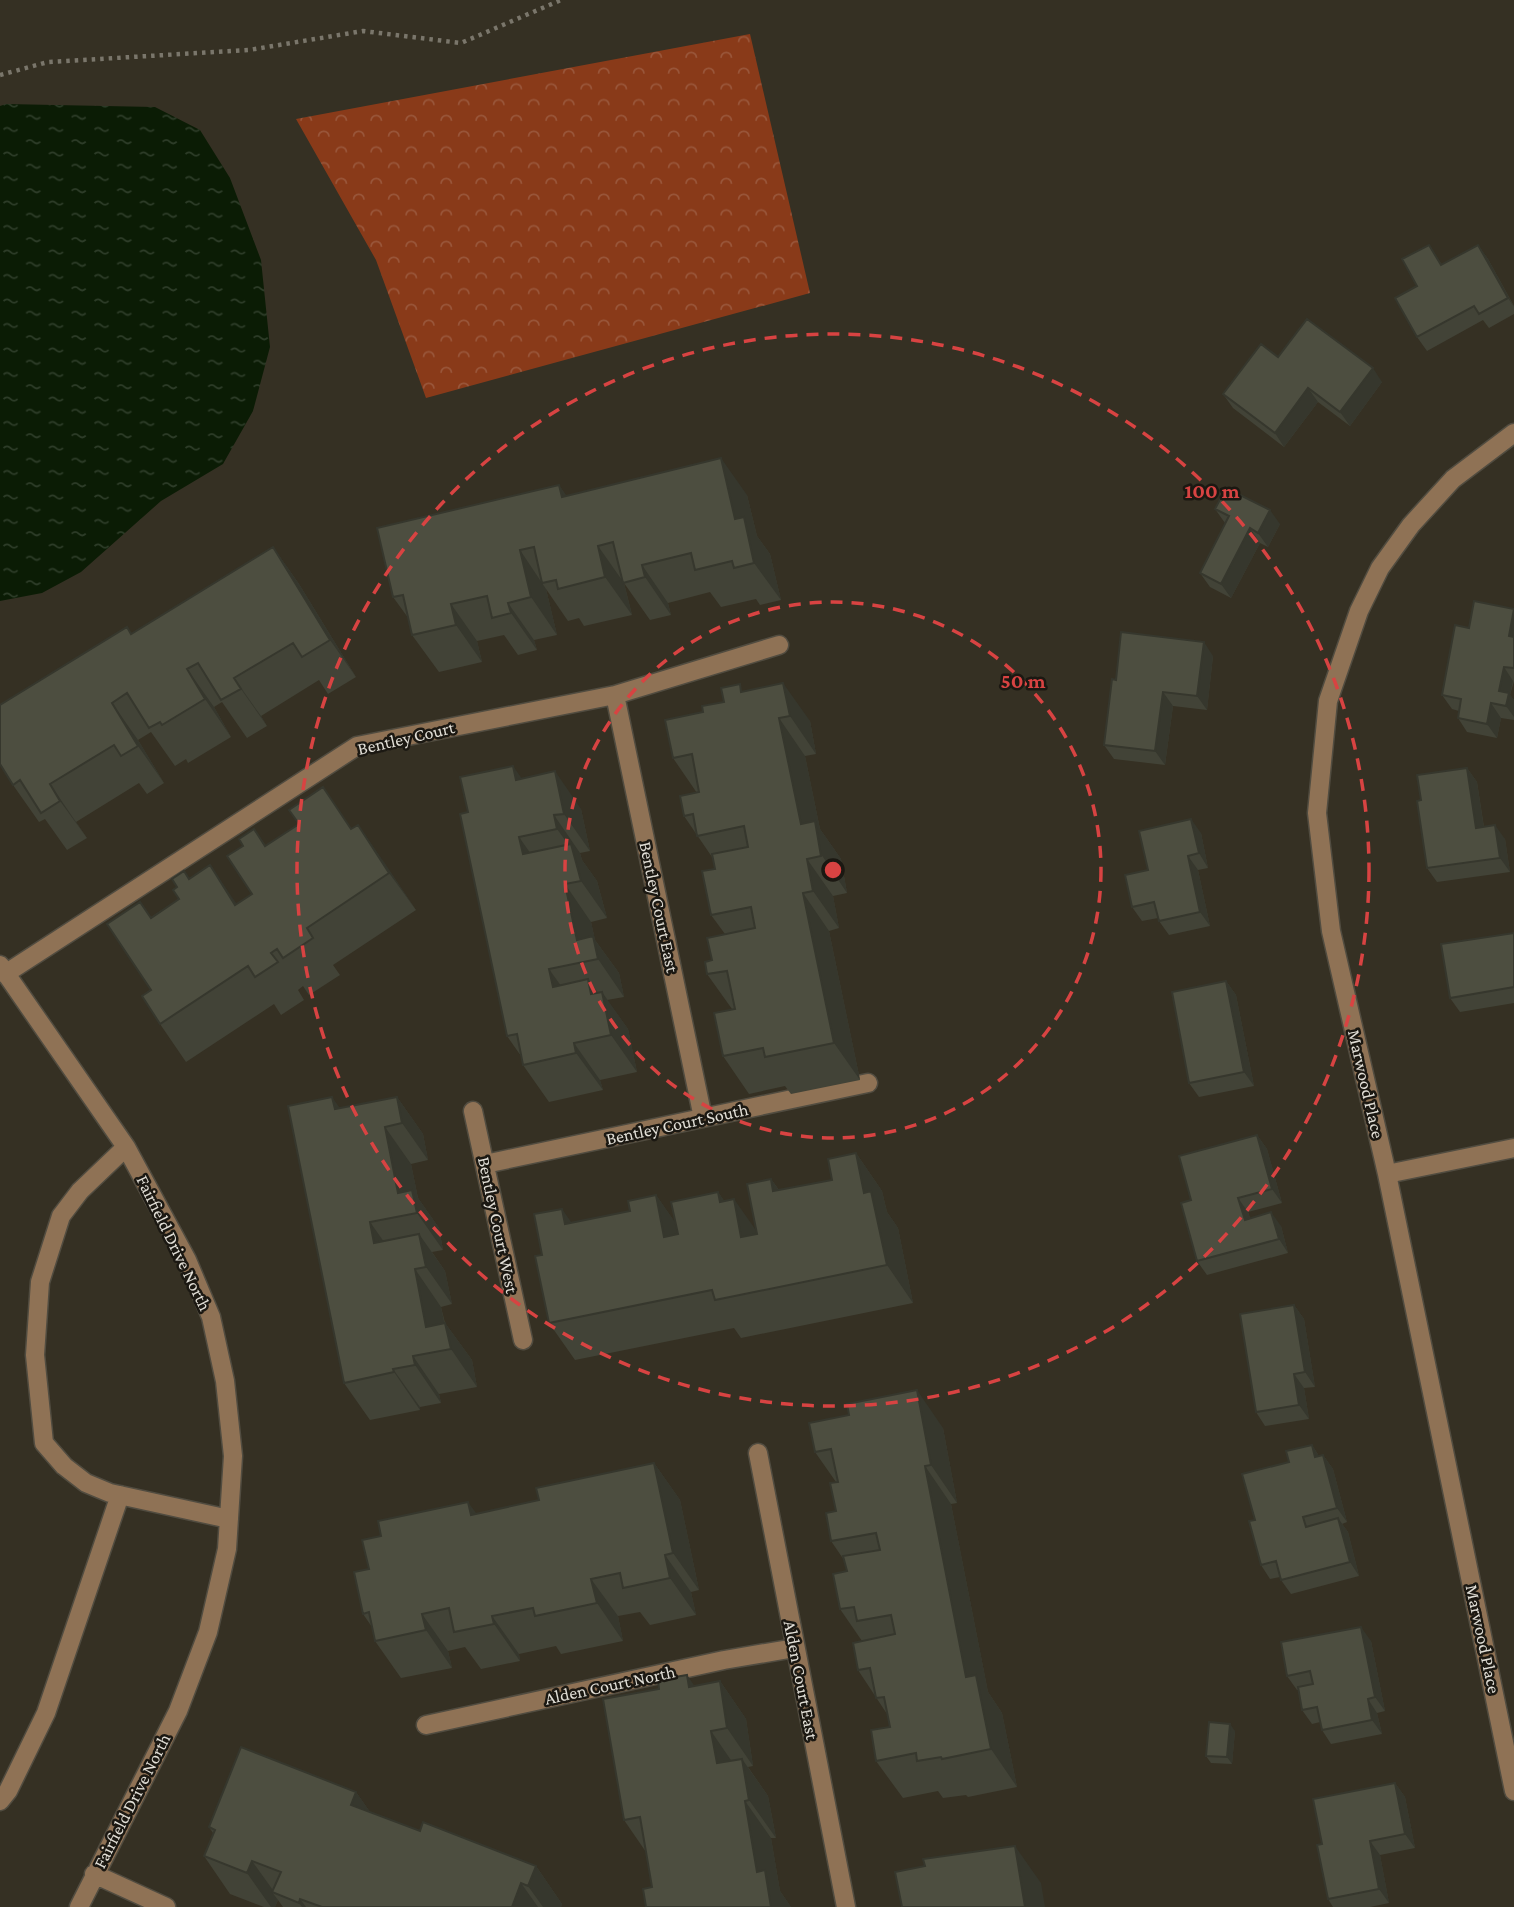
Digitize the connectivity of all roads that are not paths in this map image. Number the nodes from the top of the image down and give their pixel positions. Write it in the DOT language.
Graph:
graph roads {
  1 [pos="1514,433"];
  2 [pos="779,645"];
  3 [pos="615,695"];
  4 [pos="2,970"];
  5 [pos="868,1083"];
  6 [pos="473,1111"];
  7 [pos="703,1118"];
  8 [pos="126,1147"];
  9 [pos="1514,1148"];
  10 [pos="485,1164"];
  11 [pos="1387,1174"];
  12 [pos="523,1340"];
  13 [pos="758,1453"];
  14 [pos="120,1495"];
  15 [pos="229,1519"];
  16 [pos="795,1648"];
  17 [pos="426,1725"];
  18 [pos="1509,1736"];
  19 [pos="1514,1791"];
  20 [pos="0,1801"];
  21 [pos="94,1874"];
  22 [pos="79,1907"];
  23 [pos="166,1907"];
  24 [pos="846,1907"];
  1 -- 11 [label="street, Marwood Place"];
  2 -- 3 [label="street, Bentley Court"];
  3 -- 4 [label="street, Bentley Court"];
  3 -- 7 [label="street, Bentley Court East"];
  4 -- 8 [label="street, Fairfield Drive North"];
  5 -- 7 [label="street, Bentley Court South"];
  6 -- 10 [label="street, Bentley Court West"];
  7 -- 10 [label="street, Bentley Court South"];
  8 -- 14 [label="street"];
  8 -- 15 [label="street, Fairfield Drive North"];
  9 -- 11 [label="street"];
  10 -- 12 [label="street, Bentley Court West"];
  11 -- 18 [label="street, Marwood Place"];
  13 -- 16 [label="street, Alden Court East"];
  14 -- 15 [label="street"];
  14 -- 20 [label="street"];
  15 -- 21 [label="street, Fairfield Drive North"];
  16 -- 17 [label="street, Alden Court North"];
  16 -- 24 [label="street, Alden Court East"];
  18 -- 19 [label="street, Marwood Place"];
  21 -- 22 [label="street, Fairfield Drive North"];
  21 -- 23 [label="street"];
}
